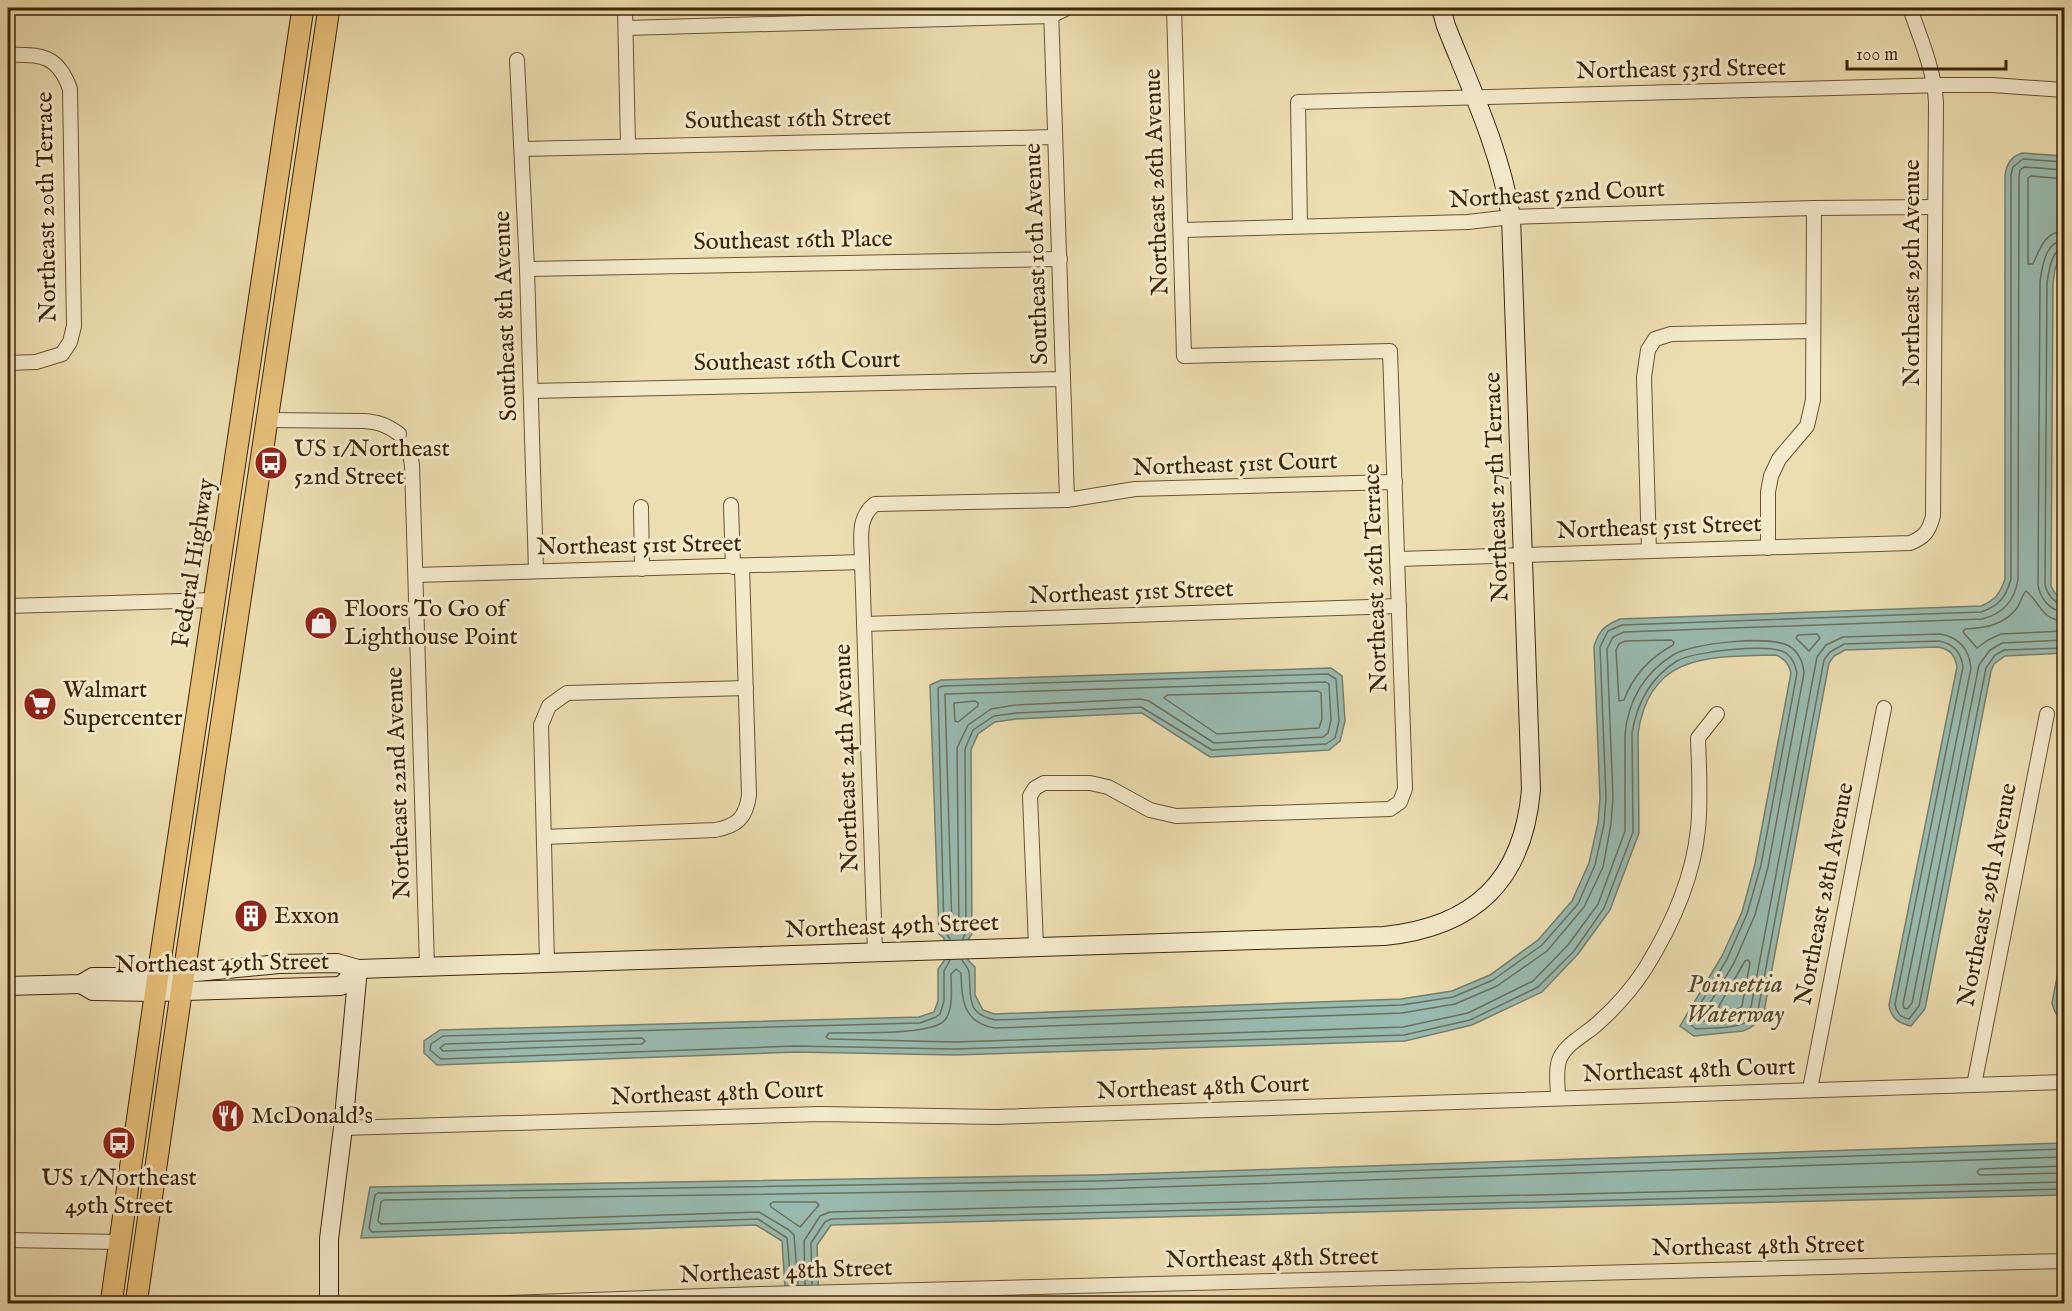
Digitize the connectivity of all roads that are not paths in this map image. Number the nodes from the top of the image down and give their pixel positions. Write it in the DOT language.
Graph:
graph roads {
  1 [pos="303,8"];
  2 [pos="329,8"];
  3 [pos="625,8"];
  4 [pos="1067,8"];
  5 [pos="1174,8"];
  6 [pos="1441,8"];
  7 [pos="1910,8"];
  8 [pos="1051,12"];
  9 [pos="626,28"];
  10 [pos="8,55"];
  11 [pos="518,60"];
  12 [pos="1935,86"];
  13 [pos="2064,90"];
  14 [pos="1474,97"];
  15 [pos="285,128"];
  16 [pos="1055,137"];
  17 [pos="628,146"];
  18 [pos="522,149"];
  19 [pos="304,173"];
  20 [pos="277,184"];
  21 [pos="1934,207"];
  22 [pos="1814,208"];
  23 [pos="1511,217"];
  24 [pos="296,226"];
  25 [pos="1300,226"];
  26 [pos="1182,230"];
  27 [pos="1060,259"];
  28 [pos="527,269"];
  29 [pos="1813,331"];
  30 [pos="1390,351"];
  31 [pos="8,363"];
  32 [pos="248,372"];
  33 [pos="1063,379"];
  34 [pos="531,391"];
  35 [pos="267,420"];
  36 [pos="399,434"];
  37 [pos="410,454"];
  38 [pos="1395,482"];
  39 [pos="1067,500"];
  40 [pos="731,505"];
  41 [pos="641,507"];
  42 [pos="227,516"];
  43 [pos="1922,539"];
  44 [pos="1768,548"];
  45 [pos="247,551"];
  46 [pos="1649,551"];
  47 [pos="1523,555"];
  48 [pos="1398,559"];
  49 [pos="862,562"];
  50 [pos="737,567"];
  51 [pos="642,569"];
  52 [pos="536,572"];
  53 [pos="416,575"];
  54 [pos="214,600"];
  55 [pos="8,606"];
  56 [pos="1399,606"];
  57 [pos="865,624"];
  58 [pos="232,654"];
  59 [pos="746,688"];
  60 [pos="1884,708"];
  61 [pos="1718,714"];
  62 [pos="2047,714"];
  63 [pos="544,837"];
  64 [pos="1426,929"];
  65 [pos="1036,946"];
  66 [pos="875,952"];
  67 [pos="547,962"];
  68 [pos="427,966"];
  69 [pos="358,969"];
  70 [pos="182,982"];
  71 [pos="156,984"];
  72 [pos="8,986"];
  73 [pos="2064,1082"];
  74 [pos="1974,1085"];
  75 [pos="1810,1089"];
  76 [pos="1558,1098"];
  77 [pos="343,1128"];
  78 [pos="8,1240"];
  79 [pos="119,1242"];
  80 [pos="2064,1262"];
  81 [pos="139,1297"];
  82 [pos="111,1304"];
  83 [pos="329,1304"];
  84 [pos="480,1304"];
  1 -- 15 [label="main road, Federal Highway"];
  2 -- 19 [label="main road, Federal Highway"];
  3 -- 9 [label="street"];
  4 -- 8 [label="street"];
  5 -- 26 [label="street, Northeast 26th Avenue"];
  6 -- 14 [label="street, Northeast 27th Terrace"];
  7 -- 12 [label="street, Northeast 29th Avenue"];
  8 -- 9 [label="street"];
  8 -- 16 [label="street, Southeast 10th Avenue"];
  9 -- 17 [label="street"];
  10 -- 31 [label="street, Northeast 20th Terrace"];
  11 -- 18 [label="street, Southeast 8th Avenue"];
  12 -- 13 [label="street, Northeast 53rd Street"];
  12 -- 14 [label="street, Northeast 53rd Street"];
  12 -- 21 [label="street, Northeast 29th Avenue"];
  14 -- 23 [label="street, Northeast 27th Terrace"];
  14 -- 25 [label="street, Northeast 53rd Street"];
  15 -- 19 [label="main road"];
  15 -- 20 [label="main road, Federal Highway"];
  16 -- 17 [label="street, Southeast 16th Street"];
  16 -- 27 [label="street, Southeast 10th Avenue"];
  17 -- 18 [label="street, Southeast 16th Street"];
  18 -- 28 [label="street, Southeast 8th Avenue"];
  19 -- 24 [label="main road, Federal Highway"];
  20 -- 24 [label="main road"];
  20 -- 32 [label="main road, Federal Highway"];
  21 -- 22 [label="street, Northeast 52nd Court"];
  21 -- 43 [label="street, Northeast 29th Avenue"];
  22 -- 23 [label="street, Northeast 52nd Court"];
  22 -- 29 [label="street"];
  23 -- 25 [label="street, Northeast 52nd Court"];
  23 -- 47 [label="street, Northeast 27th Terrace"];
  24 -- 35 [label="main road, Federal Highway"];
  25 -- 26 [label="street, Northeast 52nd Court"];
  26 -- 30 [label="street, Northeast 26th Avenue"];
  27 -- 28 [label="street, Southeast 16th Place"];
  27 -- 33 [label="street, Southeast 10th Avenue"];
  28 -- 34 [label="street, Southeast 8th Avenue"];
  29 -- 44 [label="street"];
  29 -- 46 [label="street"];
  30 -- 38 [label="street, Northeast 26th Terrace"];
  32 -- 35 [label="main road"];
  32 -- 42 [label="main road, Federal Highway"];
  33 -- 34 [label="street, Southeast 16th Court"];
  33 -- 39 [label="street, Southeast 10th Avenue"];
  34 -- 52 [label="street, Southeast 8th Avenue"];
  35 -- 36 [label="street"];
  35 -- 45 [label="main road, Federal Highway"];
  37 -- 53 [label="street, Northeast 22nd Avenue"];
  38 -- 39 [label="street, Northeast 51st Court"];
  38 -- 48 [label="street, Northeast 26th Terrace"];
  39 -- 49 [label="street, Northeast 24th Avenue"];
  40 -- 50 [label="street"];
  41 -- 51 [label="street"];
  42 -- 45 [label="main road"];
  42 -- 54 [label="main road, Federal Highway"];
  43 -- 44 [label="street, Northeast 51st Street"];
  44 -- 46 [label="street, Northeast 51st Street"];
  45 -- 58 [label="main road, Federal Highway"];
  46 -- 47 [label="street, Northeast 51st Street"];
  47 -- 48 [label="street, Northeast 51st Street"];
  47 -- 64 [label="street, Northeast 27th Terrace"];
  48 -- 56 [label="street, Northeast 26th Terrace"];
  49 -- 50 [label="street, Northeast 51st Street"];
  49 -- 57 [label="street, Northeast 24th Avenue"];
  50 -- 51 [label="street, Northeast 51st Street"];
  50 -- 59 [label="street"];
  51 -- 52 [label="street, Northeast 51st Street"];
  52 -- 53 [label="street, Northeast 51st Street"];
  53 -- 68 [label="street, Northeast 22nd Avenue"];
  54 -- 55 [label="street"];
  54 -- 58 [label="main road"];
  54 -- 71 [label="main road, Federal Highway"];
  56 -- 57 [label="street, Northeast 51st Street"];
  56 -- 65 [label="street, Northeast 26th Terrace"];
  57 -- 66 [label="street, Northeast 24th Avenue"];
  58 -- 70 [label="main road, Federal Highway"];
  59 -- 63 [label="street"];
  59 -- 63 [label="street"];
  60 -- 75 [label="street, Northeast 28th Avenue"];
  61 -- 76 [label="street"];
  62 -- 74 [label="street, Northeast 29th Avenue"];
  63 -- 67 [label="street"];
  64 -- 65 [label="street, Northeast 49th Street"];
  65 -- 66 [label="street, Northeast 49th Street"];
  66 -- 67 [label="street, Northeast 49th Street"];
  67 -- 68 [label="street, Northeast 49th Street"];
  68 -- 69 [label="street, Northeast 49th Street"];
  69 -- 70 [label="street, Northeast 49th Street"];
  69 -- 77 [label="street"];
  70 -- 71 [label="street, Northeast 49th Street"];
  70 -- 81 [label="main road, Federal Highway"];
  71 -- 72 [label="street, Northeast 49th Street"];
  71 -- 79 [label="main road, Federal Highway"];
  73 -- 74 [label="street, Northeast 48th Court"];
  74 -- 75 [label="street, Northeast 48th Court"];
  75 -- 76 [label="street, Northeast 48th Court"];
  76 -- 77 [label="street, Northeast 48th Court"];
  77 -- 83 [label="street"];
  78 -- 79 [label="street"];
  79 -- 81 [label="main road"];
  79 -- 82 [label="main road, Federal Highway"];
  80 -- 84 [label="street, Northeast 48th Street"];
}
